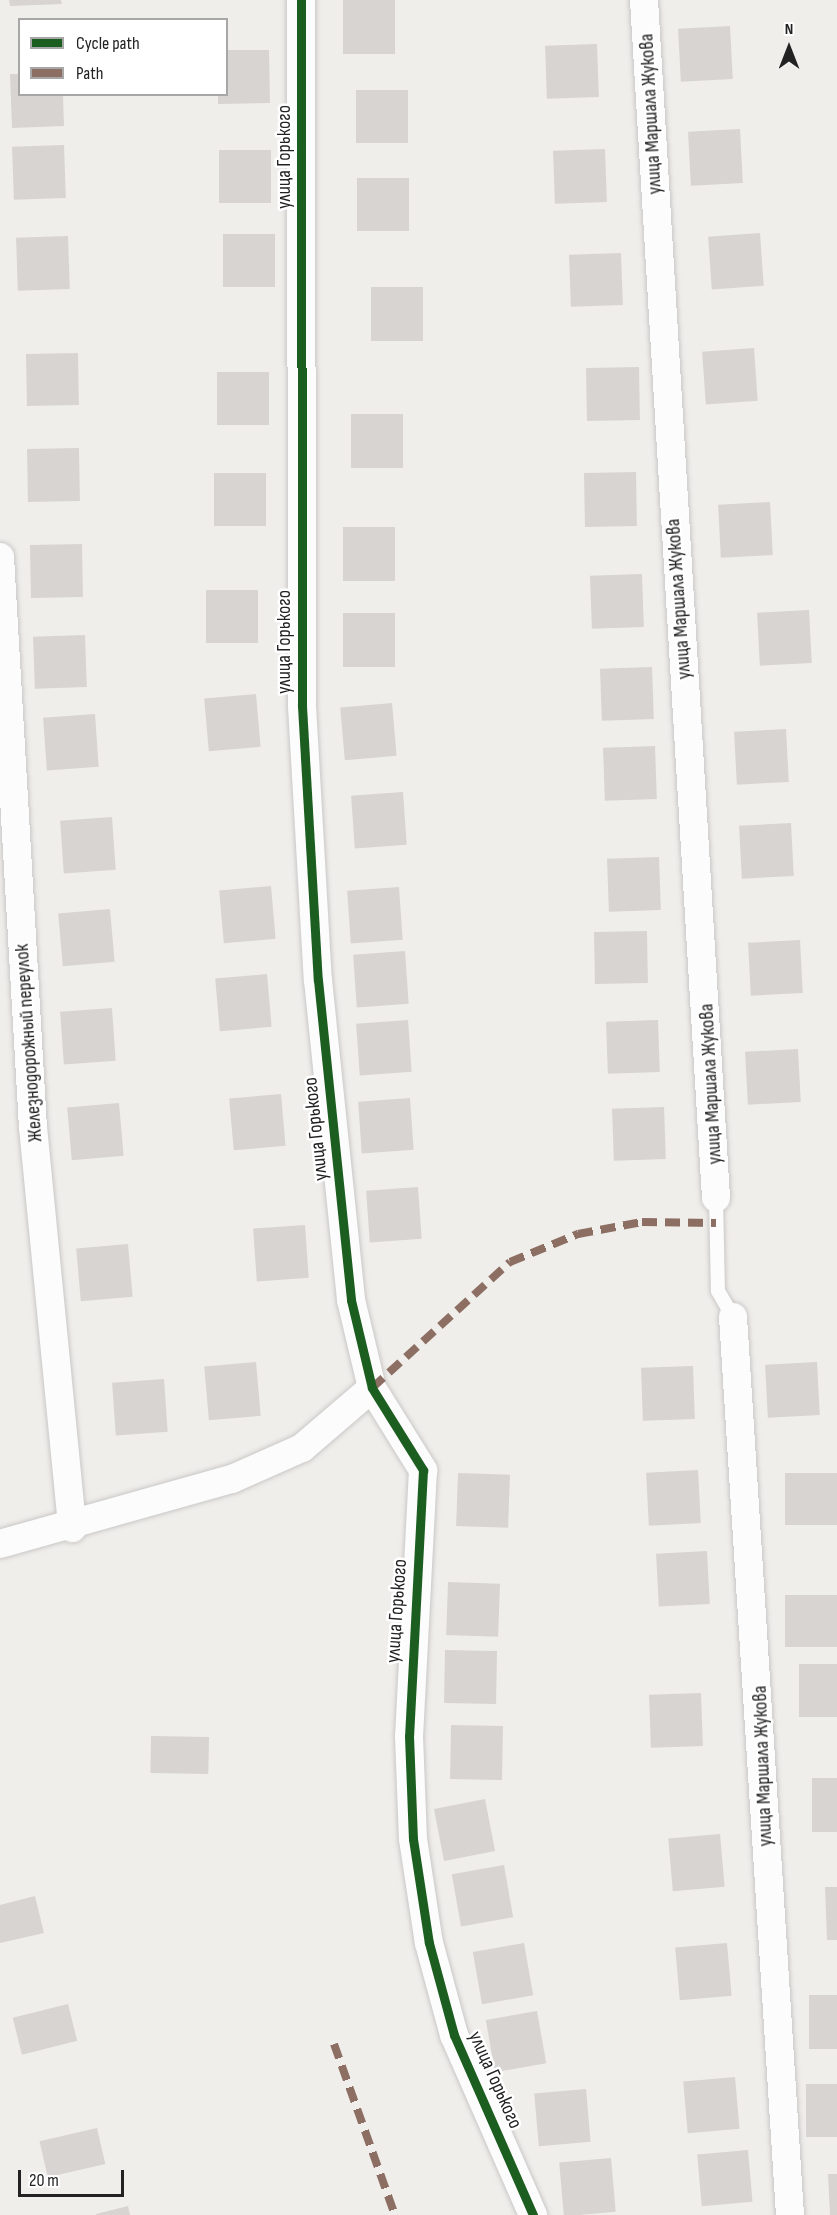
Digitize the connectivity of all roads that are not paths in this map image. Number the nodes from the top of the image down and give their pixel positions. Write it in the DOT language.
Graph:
graph roads {
  1 [pos="301,0"];
  2 [pos="644,0"];
  3 [pos="0,557"];
  4 [pos="716,1198"];
  5 [pos="733,1317"];
  6 [pos="372,1388"];
  7 [pos="72,1528"];
  8 [pos="0,1544"];
  9 [pos="533,2215"];
  10 [pos="790,2215"];
  1 -- 6 [label="street, улица Горького"];
  2 -- 4 [label="street, улица Маршала Жукова"];
  3 -- 7 [label="street, Железнодорожный переулок"];
  4 -- 5 [label="lane"];
  5 -- 10 [label="street, улица Маршала Жукова"];
  6 -- 7 [label="street"];
  6 -- 9 [label="street, улица Горького"];
  7 -- 8 [label="street"];
}
